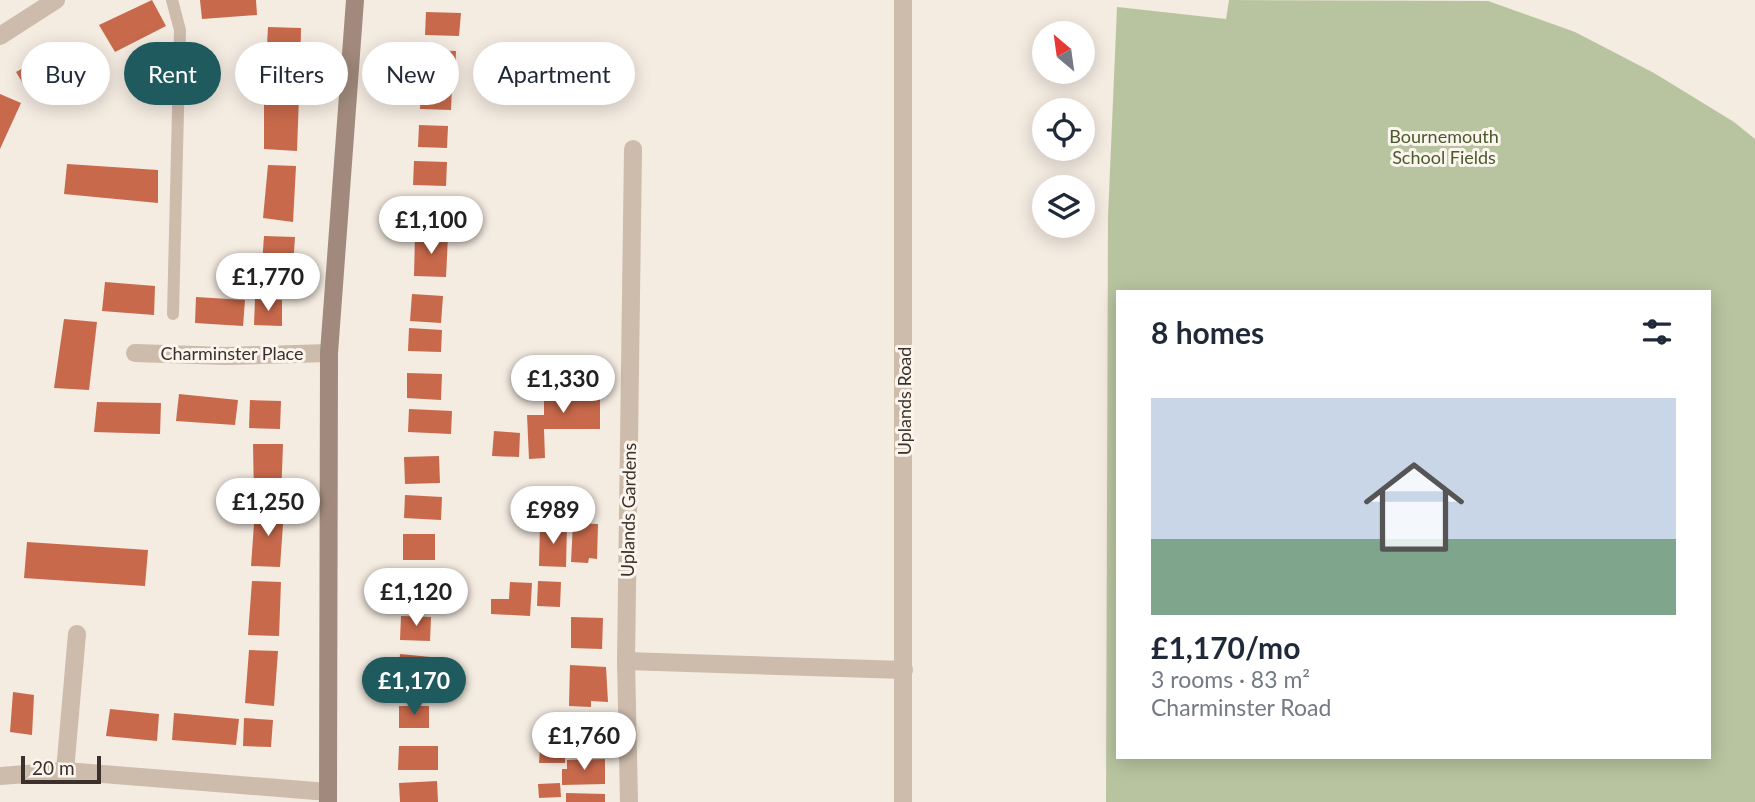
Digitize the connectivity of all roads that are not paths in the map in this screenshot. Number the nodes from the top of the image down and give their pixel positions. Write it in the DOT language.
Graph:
graph roads {
  1 [pos="56,0"];
  2 [pos="172,0"];
  3 [pos="355,0"];
  4 [pos="903,0"];
  5 [pos="0,36"];
  6 [pos="633,149"];
  7 [pos="173,314"];
  8 [pos="135,353"];
  9 [pos="329,353"];
  10 [pos="77,634"];
  11 [pos="626,661"];
  12 [pos="904,670"];
  13 [pos="65,771"];
  14 [pos="0,776"];
  15 [pos="328,797"];
  16 [pos="629,802"];
  17 [pos="903,802"];
  1 -- 5 [label="street"];
  2 -- 7 [label="lane"];
  3 -- 9 [label="main road"];
  4 -- 12 [label="street, Uplands Road"];
  6 -- 11 [label="street, Uplands Gardens"];
  8 -- 9 [label="street, Charminster Place"];
  9 -- 15 [label="main road"];
  10 -- 13 [label="street"];
  11 -- 12 [label="street"];
  11 -- 16 [label="street, Uplands Gardens"];
  12 -- 17 [label="street, Uplands Road"];
  13 -- 14 [label="street"];
  13 -- 15 [label="street"];
}
